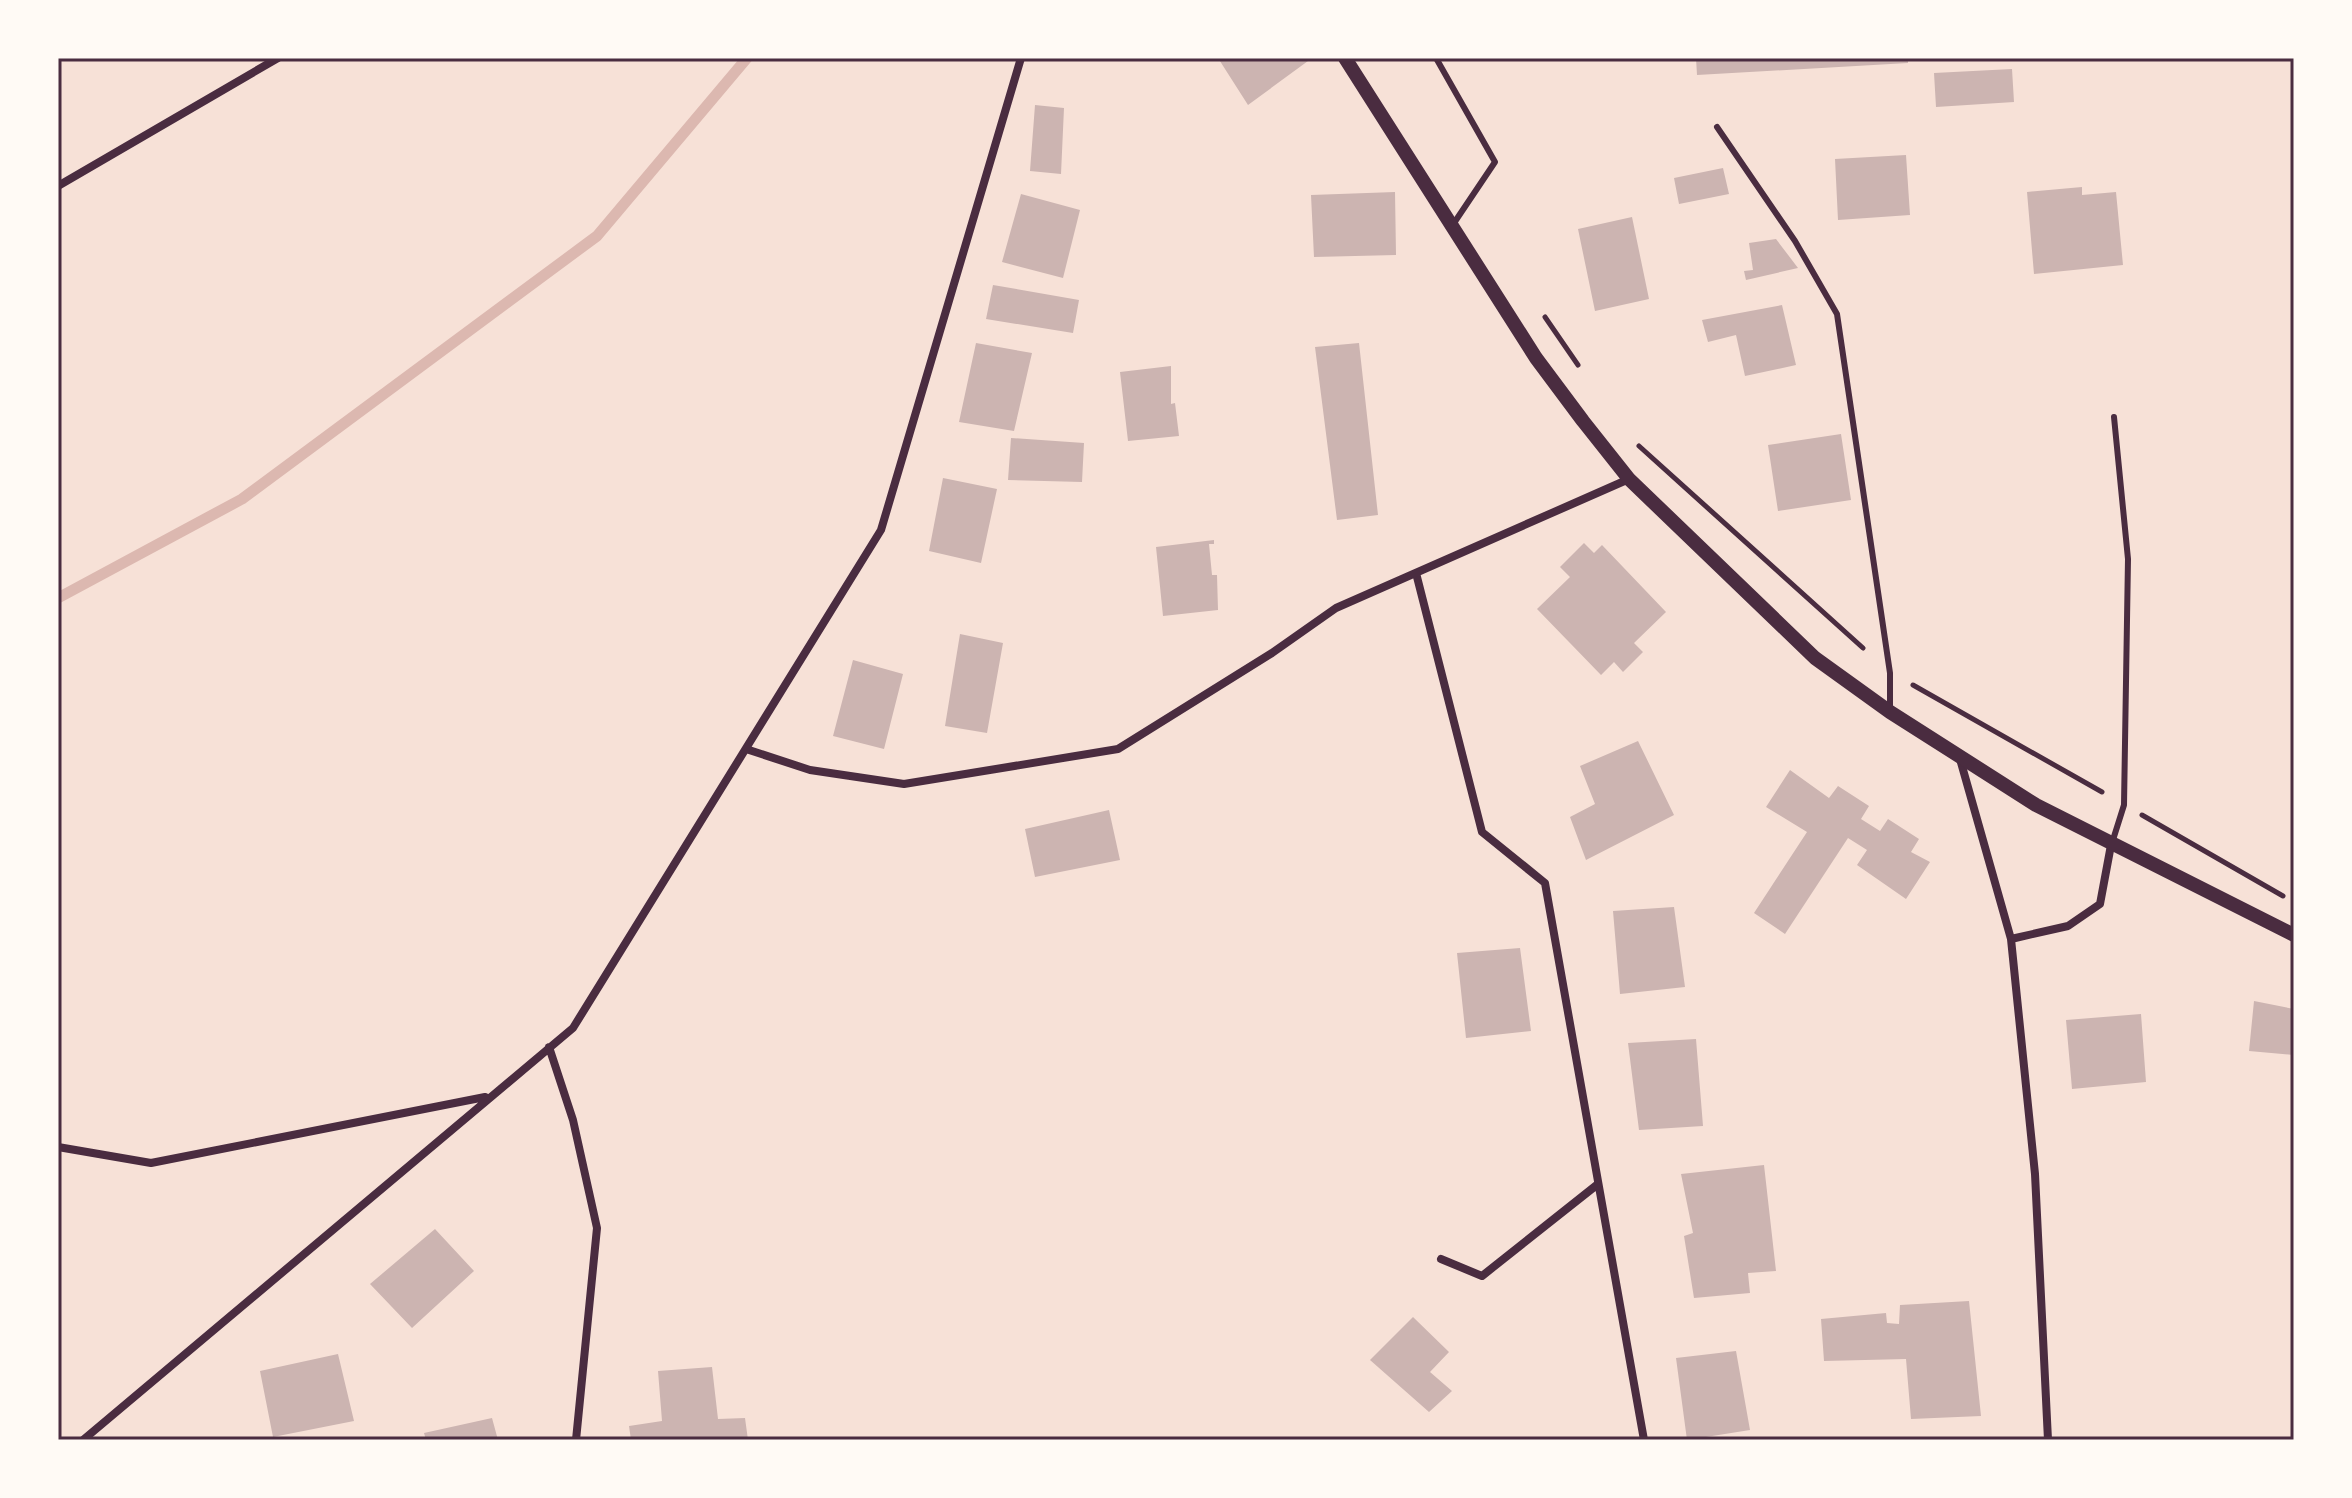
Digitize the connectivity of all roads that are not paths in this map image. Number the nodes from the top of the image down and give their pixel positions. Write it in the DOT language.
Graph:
graph roads {
  1 [pos="278,58"];
  2 [pos="1021,58"];
  3 [pos="1345,58"];
  4 [pos="1436,58"];
  5 [pos="1717,127"];
  6 [pos="58,186"];
  7 [pos="1452,226"];
  8 [pos="2114,417"];
  9 [pos="1629,479"];
  10 [pos="1416,573"];
  11 [pos="1890,712"];
  12 [pos="746,749"];
  13 [pos="1960,759"];
  14 [pos="2111,845"];
  15 [pos="2294,935"];
  16 [pos="2011,939"];
  17 [pos="549,1047"];
  18 [pos="488,1096"];
  19 [pos="58,1147"];
  20 [pos="1598,1184"];
  21 [pos="1441,1259"];
  22 [pos="83,1440"];
  23 [pos="576,1440"];
  24 [pos="1644,1440"];
  25 [pos="2048,1440"];
  1 -- 6 [label="street"];
  2 -- 12 [label="street"];
  3 -- 7 [label="street"];
  4 -- 7 [label="lane"];
  5 -- 11 [label="lane"];
  7 -- 9 [label="street"];
  8 -- 14 [label="lane"];
  9 -- 10 [label="street"];
  9 -- 11 [label="street"];
  10 -- 12 [label="street"];
  10 -- 20 [label="street"];
  11 -- 13 [label="street"];
  12 -- 17 [label="street"];
  13 -- 14 [label="street"];
  13 -- 16 [label="street"];
  14 -- 15 [label="street"];
  14 -- 16 [label="street"];
  16 -- 25 [label="street"];
  17 -- 18 [label="street"];
  17 -- 23 [label="street"];
  18 -- 19 [label="street"];
  18 -- 22 [label="street"];
  20 -- 21 [label="street"];
  20 -- 24 [label="street"];
}
